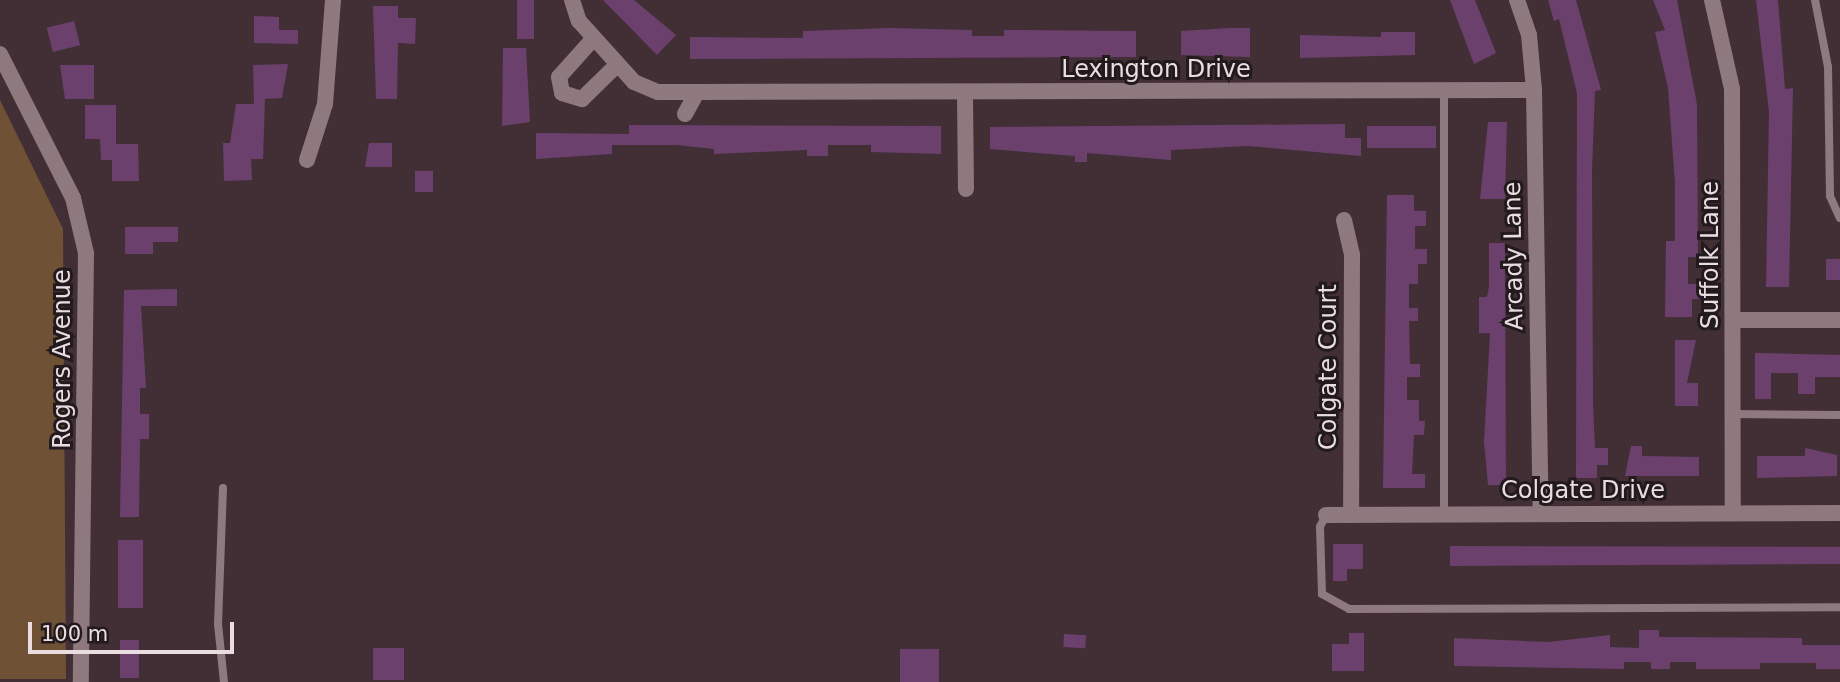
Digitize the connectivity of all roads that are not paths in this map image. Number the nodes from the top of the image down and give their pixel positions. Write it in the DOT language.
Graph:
graph roads {
  1 [pos="333,0"];
  2 [pos="572,0"];
  3 [pos="1517,0"];
  4 [pos="1712,0"];
  5 [pos="1815,0"];
  6 [pos="593,39"];
  7 [pos="0,54"];
  8 [pos="617,65"];
  9 [pos="1534,90"];
  10 [pos="1444,91"];
  11 [pos="698,92"];
  12 [pos="965,95"];
  13 [pos="685,114"];
  14 [pos="307,160"];
  15 [pos="966,189"];
  16 [pos="1840,218"];
  17 [pos="1344,220"];
  18 [pos="1734,320"];
  19 [pos="1840,320"];
  20 [pos="1733,414"];
  21 [pos="1840,415"];
  22 [pos="223,488"];
  23 [pos="1541,513"];
  24 [pos="1733,513"];
  25 [pos="1840,513"];
  26 [pos="1444,514"];
  27 [pos="1326,515"];
  28 [pos="1352,515"];
  29 [pos="1840,607"];
  30 [pos="81,682"];
  31 [pos="225,682"];
  1 -- 14 [label="street"];
  2 -- 6 [label="street, Lexington Drive"];
  3 -- 9 [label="street, Arcady Lane"];
  4 -- 18 [label="street, Suffolk Lane"];
  5 -- 16 [label="lane"];
  6 -- 8 [label="street, Lexington Drive"];
  6 -- 8 [label="street"];
  7 -- 30 [label="street, Rogers Avenue"];
  8 -- 11 [label="street, Lexington Drive"];
  9 -- 10 [label="street, Lexington Drive"];
  9 -- 23 [label="street, Arcady Lane"];
  10 -- 12 [label="street, Lexington Drive"];
  10 -- 26 [label="lane"];
  11 -- 12 [label="street, Lexington Drive"];
  11 -- 13 [label="street"];
  12 -- 15 [label="street"];
  17 -- 28 [label="street, Colgate Court"];
  18 -- 19 [label="street"];
  18 -- 20 [label="street, Suffolk Lane"];
  20 -- 21 [label="lane"];
  20 -- 24 [label="street, Suffolk Lane"];
  22 -- 31 [label="lane"];
  23 -- 24 [label="street, Colgate Drive"];
  23 -- 26 [label="street, Colgate Drive"];
  24 -- 25 [label="street, Colgate Drive"];
  26 -- 28 [label="street, Colgate Drive"];
  27 -- 28 [label="street, Colgate Drive"];
  27 -- 29 [label="lane"];
}
